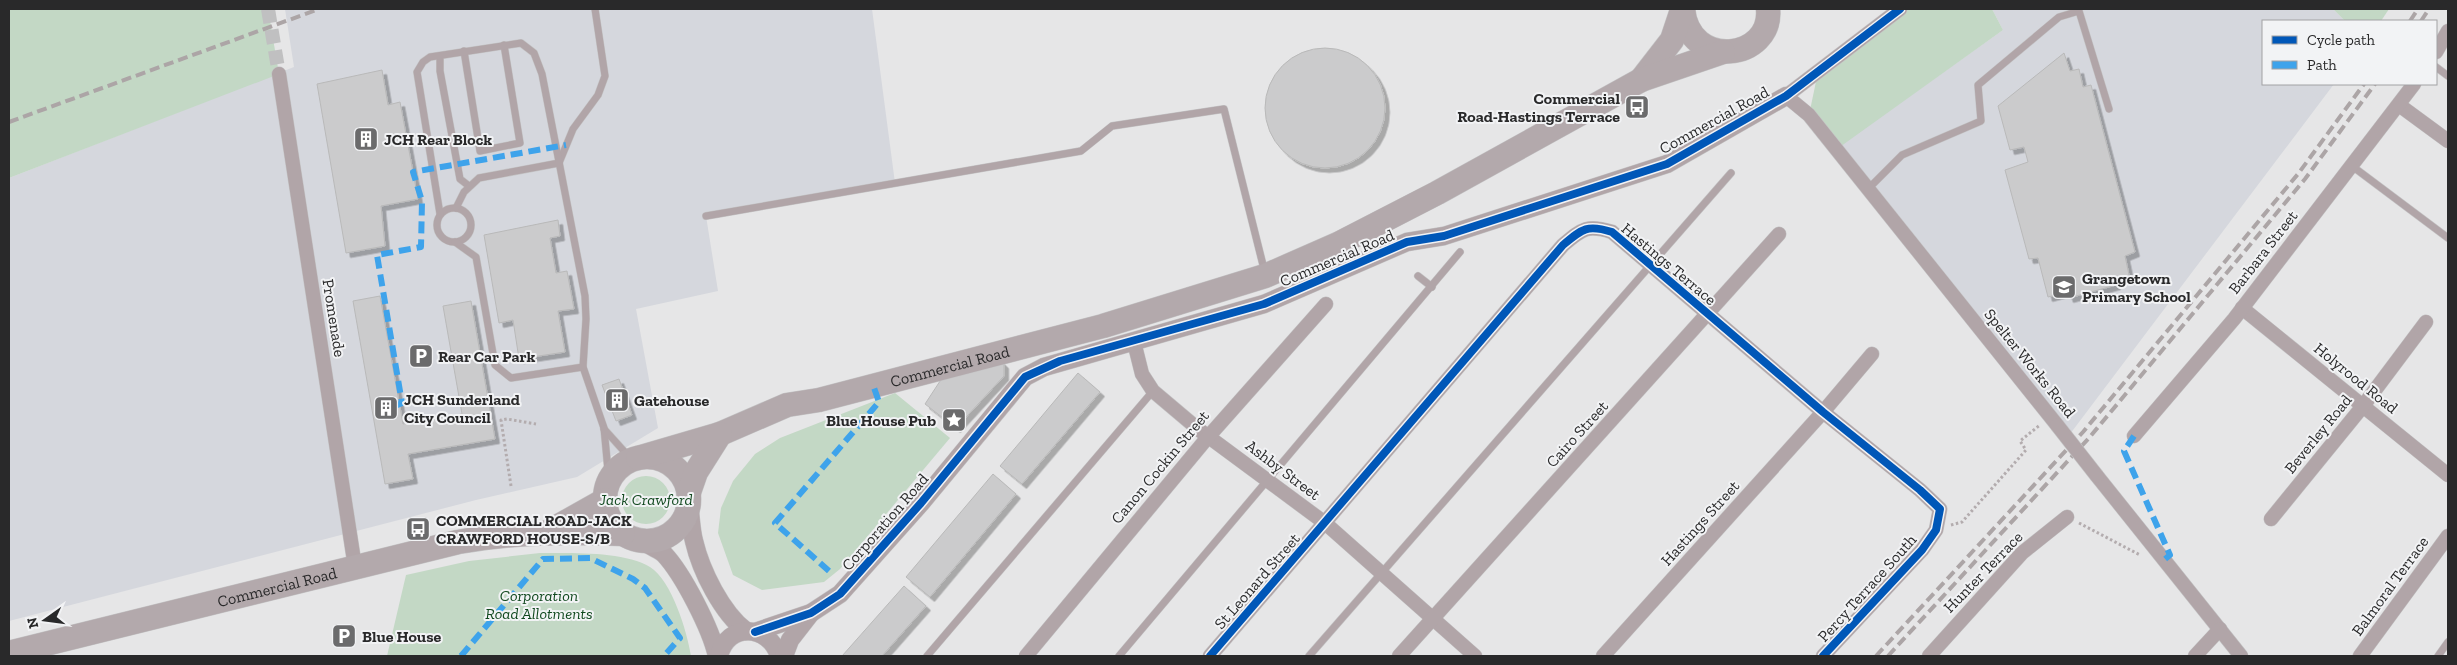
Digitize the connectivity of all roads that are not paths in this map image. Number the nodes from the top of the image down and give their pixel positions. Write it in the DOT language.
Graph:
graph roads {
  1 [pos="595,9"];
  2 [pos="1682,9"];
  3 [pos="1900,9"];
  4 [pos="1768,15"];
  5 [pos="2448,31"];
  6 [pos="504,45"];
  7 [pos="2437,50"];
  8 [pos="464,51"];
  9 [pos="1723,52"];
  10 [pos="440,57"];
  11 [pos="2437,68"];
  12 [pos="279,74"];
  13 [pos="2448,76"];
  14 [pos="1641,80"];
  15 [pos="2413,85"];
  16 [pos="1786,96"];
  17 [pos="2399,105"];
  18 [pos="2109,109"];
  19 [pos="2448,142"];
  20 [pos="559,163"];
  21 [pos="2352,166"];
  22 [pos="1731,173"];
  23 [pos="469,186"];
  24 [pos="1868,189"];
  25 [pos="456,208"];
  26 [pos="440,214"];
  27 [pos="706,216"];
  28 [pos="1779,234"];
  29 [pos="2448,238"];
  30 [pos="455,242"];
  31 [pos="1460,252"];
  32 [pos="1650,266"];
  33 [pos="1265,276"];
  34 [pos="1418,276"];
  35 [pos="1432,287"];
  36 [pos="1326,304"];
  37 [pos="2242,308"];
  38 [pos="1707,315"];
  39 [pos="2426,322"];
  40 [pos="1134,342"];
  41 [pos="1872,354"];
  42 [pos="583,367"];
  43 [pos="1152,391"];
  44 [pos="1010,395"];
  45 [pos="2363,406"];
  46 [pos="1823,412"];
  47 [pos="604,428"];
  48 [pos="720,434"];
  49 [pos="1208,436"];
  50 [pos="2134,436"];
  51 [pos="635,459"];
  52 [pos="2448,475"];
  53 [pos="1268,481"];
  54 [pos="607,490"];
  55 [pos="689,499"];
  56 [pos="1940,509"];
  57 [pos="2067,517"];
  58 [pos="2271,519"];
  59 [pos="1325,523"];
  60 [pos="548,532"];
  61 [pos="2448,536"];
  62 [pos="633,538"];
  63 [pos="355,567"];
  64 [pos="1382,574"];
  65 [pos="811,613"];
  66 [pos="1433,619"];
  67 [pos="2220,629"];
  68 [pos="751,631"];
  69 [pos="2448,642"];
  70 [pos="9,653"];
  71 [pos="718,656"];
  72 [pos="779,656"];
  73 [pos="784,656"];
  74 [pos="927,656"];
  75 [pos="1026,656"];
  76 [pos="1118,656"];
  77 [pos="1210,656"];
  78 [pos="1309,656"];
  79 [pos="1399,656"];
  80 [pos="1474,656"];
  81 [pos="1603,656"];
  82 [pos="1823,656"];
  83 [pos="1929,656"];
  84 [pos="2195,656"];
  85 [pos="2241,656"];
  86 [pos="2360,656"];
  87 [pos="2438,656"];
  1 -- 20 [label="lane"];
  2 -- 9 [label="highway"];
  2 -- 14 [label="highway, Commercial Road"];
  3 -- 16 [label="street"];
  4 -- 9 [label="highway, Commercial Road"];
  5 -- 7 [label="street"];
  6 -- 8 [label="lane"];
  6 -- 8 [label="lane"];
  6 -- 20 [label="lane"];
  8 -- 10 [label="lane"];
  9 -- 14 [label="highway, Commercial Road"];
  10 -- 23 [label="lane"];
  10 -- 26 [label="lane"];
  11 -- 13 [label="lane"];
  12 -- 63 [label="street, Promenade"];
  14 -- 33 [label="highway, Commercial Road"];
  15 -- 17 [label="street, Barbara Street"];
  16 -- 24 [label="street, Spelter Works Road"];
  16 -- 40 [label="street, Commercial Road"];
  17 -- 19 [label="street"];
  17 -- 21 [label="street, Barbara Street"];
  18 -- 24 [label="lane"];
  20 -- 23 [label="lane"];
  20 -- 42 [label="lane"];
  21 -- 29 [label="lane"];
  21 -- 37 [label="street, Barbara Street"];
  22 -- 32 [label="lane"];
  23 -- 25 [label="lane"];
  24 -- 67 [label="street, Spelter Works Road, bridge"];
  25 -- 26 [label="lane"];
  25 -- 30 [label="lane"];
  26 -- 30 [label="lane"];
  27 -- 33 [label="lane"];
  28 -- 38 [label="street, Cairo Street"];
  30 -- 42 [label="lane"];
  31 -- 35 [label="lane"];
  32 -- 38 [label="street, Hastings Terrace"];
  32 -- 59 [label="street, Hastings Terrace"];
  32 -- 64 [label="lane"];
  33 -- 48 [label="highway, Commercial Road"];
  34 -- 35 [label="lane"];
  35 -- 53 [label="lane"];
  36 -- 49 [label="street, Canon Cockin Street"];
  37 -- 45 [label="street, Holyrood Road"];
  37 -- 50 [label="street, Barbara Street"];
  38 -- 46 [label="street, Hastings Terrace"];
  38 -- 66 [label="street, Cairo Street"];
  39 -- 45 [label="street, Beverley Road"];
  40 -- 43 [label="street, Ashby Street"];
  40 -- 44 [label="street, Commercial Road"];
  41 -- 46 [label="street, Hastings Street"];
  42 -- 47 [label="lane"];
  43 -- 49 [label="street, Ashby Street"];
  43 -- 74 [label="lane"];
  44 -- 65 [label="street, Corporation Road"];
  45 -- 52 [label="street, Holyrood Road"];
  45 -- 58 [label="street, Beverley Road"];
  46 -- 56 [label="street, Hastings Terrace"];
  46 -- 81 [label="street, Hastings Street"];
  47 -- 51 [label="lane"];
  47 -- 54 [label="lane"];
  48 -- 51 [label="highway, Commercial Road"];
  48 -- 55 [label="highway"];
  49 -- 53 [label="street, Ashby Street"];
  49 -- 75 [label="street, Canon Cockin Street"];
  51 -- 54 [label="highway"];
  51 -- 55 [label="highway"];
  53 -- 59 [label="street, Ashby Street"];
  53 -- 76 [label="lane"];
  54 -- 60 [label="highway, Commercial Road"];
  54 -- 62 [label="highway"];
  55 -- 62 [label="highway"];
  55 -- 68 [label="street"];
  56 -- 82 [label="street, Percy Terrace South"];
  57 -- 83 [label="street, Hunter Terrace"];
  59 -- 64 [label="street, Ashby Street"];
  59 -- 77 [label="street, St Leonard Street"];
  60 -- 62 [label="highway, Commercial Road"];
  60 -- 63 [label="highway, Commercial Road"];
  61 -- 86 [label="street, Balmoral Terrace"];
  62 -- 71 [label="street, Corporation Road"];
  63 -- 70 [label="highway, Commercial Road"];
  64 -- 66 [label="street, Ashby Street"];
  64 -- 78 [label="lane"];
  65 -- 68 [label="street, Corporation Road"];
  65 -- 73 [label="street, Corporation Road"];
  66 -- 79 [label="street, Cairo Street"];
  66 -- 80 [label="street, Ashby Street"];
  67 -- 84 [label="street"];
  67 -- 85 [label="street, Spelter Works Road"];
  68 -- 71 [label="street, Corporation Road"];
  68 -- 72 [label="street"];
  69 -- 87 [label="lane"];
}
